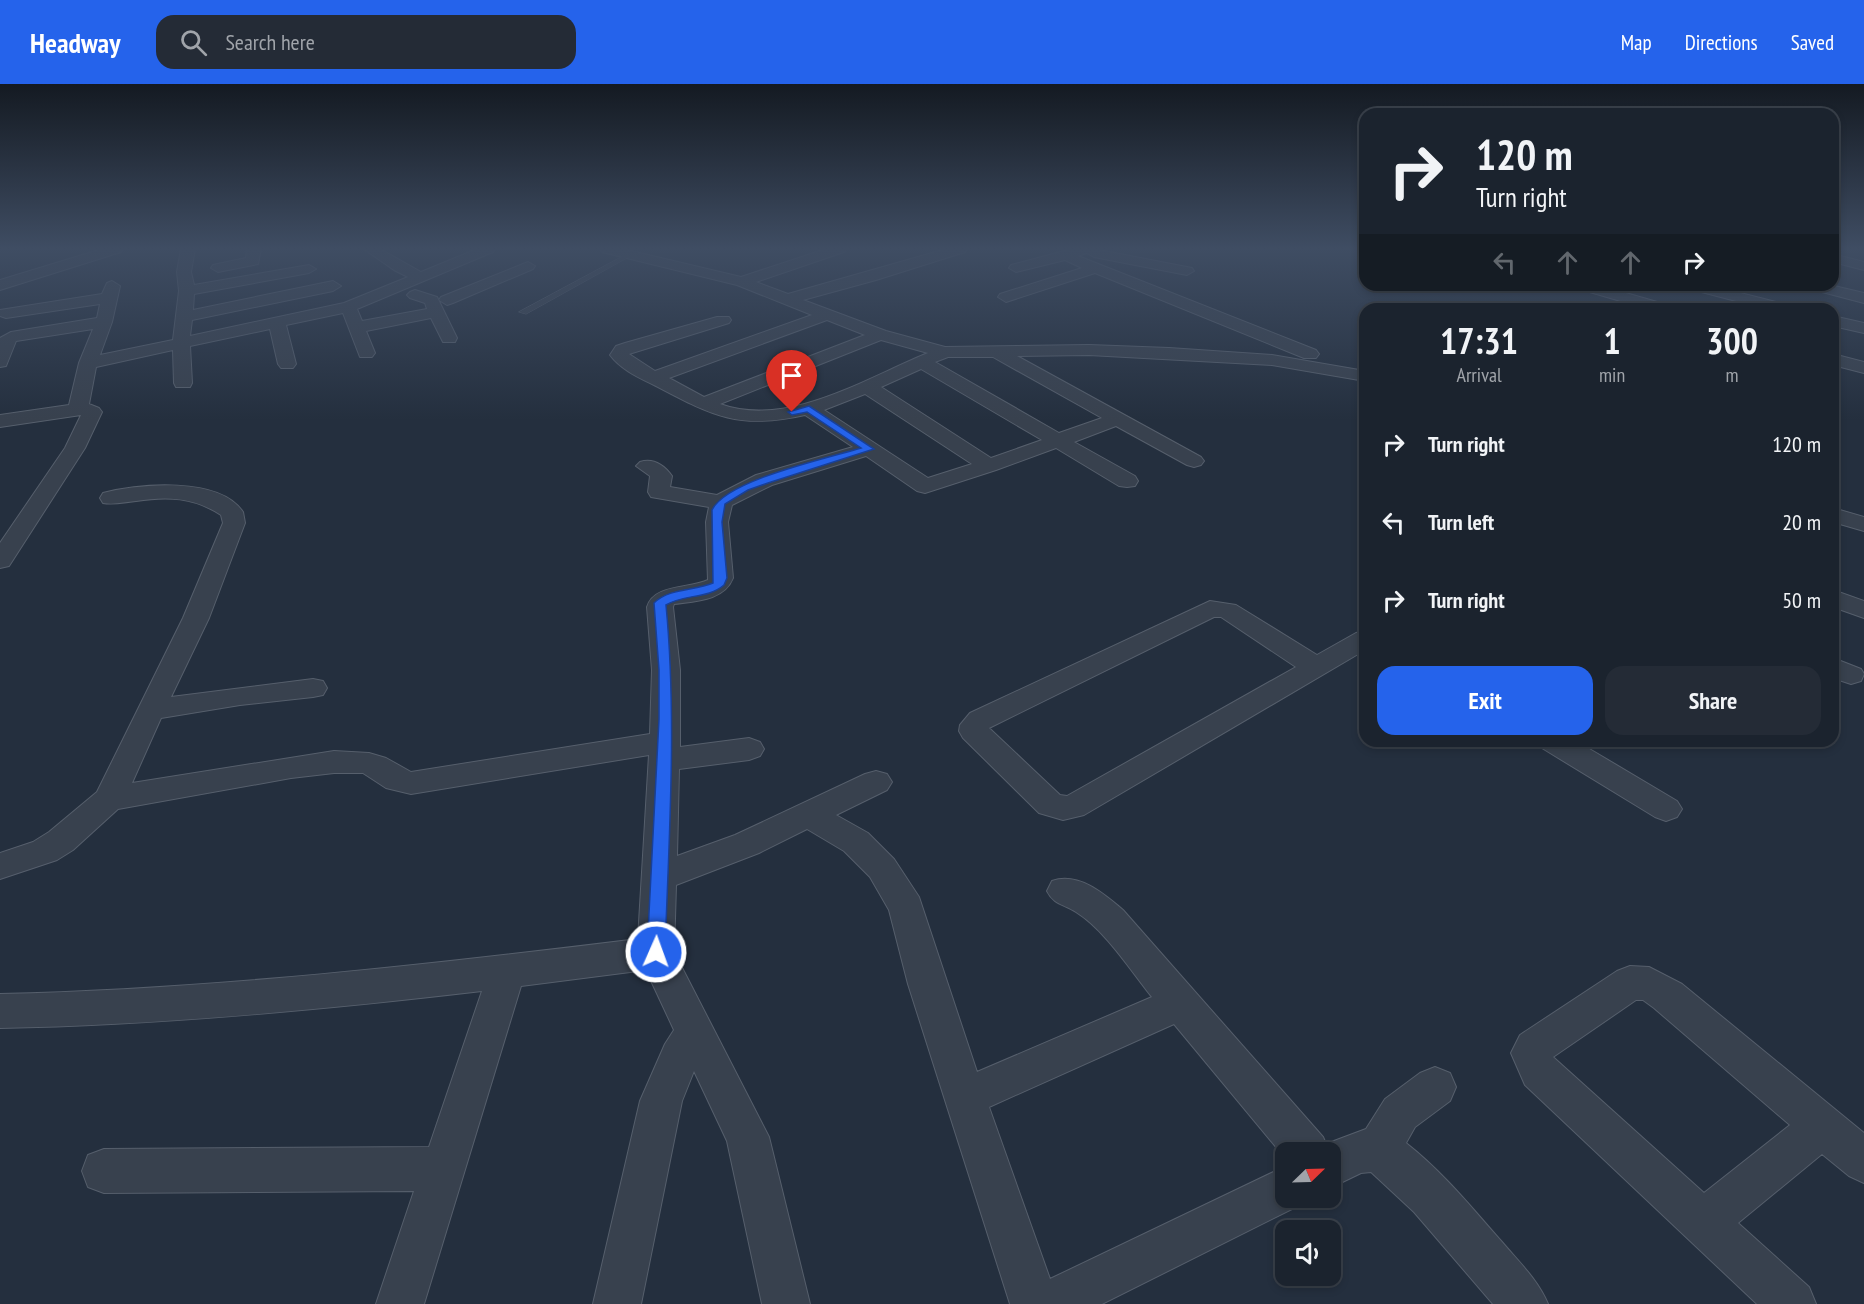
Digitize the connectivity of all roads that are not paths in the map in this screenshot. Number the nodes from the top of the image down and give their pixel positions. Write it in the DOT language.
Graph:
graph roads {
  1 [pos="353,305"];
  2 [pos="41,306"];
  3 [pos="107,306"];
  4 [pos="186,306"];
  5 [pos="235,306"];
  6 [pos="349,306"];
  7 [pos="431,306"];
  8 [pos="439,306"];
  9 [pos="534,306"];
  10 [pos="807,306"];
  11 [pos="1190,306"];
  12 [pos="523,312"];
  13 [pos="6,313"];
  14 [pos="829,314"];
  15 [pos="186,316"];
  16 [pos="723,320"];
  17 [pos="104,322"];
  18 [pos="277,322"];
  19 [pos="1839,322"];
  20 [pos="1237,325"];
  21 [pos="358,327"];
  22 [pos="1864,328"];
  23 [pos="1215,331"];
  24 [pos="880,334"];
  25 [pos="449,338"];
  26 [pos="181,344"];
  27 [pos="945,352"];
  28 [pos="366,353"];
  29 [pos="998,353"];
  30 [pos="920,361"];
  31 [pos="1839,361"];
  32 [pos="0,362"];
  33 [pos="88,363"];
  34 [pos="288,364"];
  35 [pos="1864,368"];
  36 [pos="1335,369"];
  37 [pos="1359,375"];
  38 [pos="655,377"];
  39 [pos="183,383"];
  40 [pos="866,386"];
  41 [pos="706,403"];
  42 [pos="78,409"];
  43 [pos="809,409"];
  44 [pos="1118,419"];
  45 [pos="0,421"];
  46 [pos="1058,441"];
  47 [pos="869,449"];
  48 [pos="1194,461"];
  49 [pos="647,466"];
  50 [pos="989,466"];
  51 [pos="1127,481"];
  52 [pos="111,498"];
  53 [pos="721,502"];
  54 [pos="1839,517"];
  55 [pos="1864,524"];
  56 [pos="0,561"];
  57 [pos="1839,600"];
  58 [pos="1864,610"];
  59 [pos="1359,642"];
  60 [pos="1316,667"];
  61 [pos="313,688"];
  62 [pos="152,710"];
  63 [pos="1563,747"];
  64 [pos="749,748"];
  65 [pos="663,751"];
  66 [pos="876,782"];
  67 [pos="109,799"];
  68 [pos="1665,809"];
  69 [pos="808,815"];
  70 [pos="0,867"];
  71 [pos="659,877"];
  72 [pos="1064,891"];
  73 [pos="656,952"];
  74 [pos="507,971"];
  75 [pos="1180,1003"];
  76 [pos="0,1011"];
  77 [pos="695,1033"];
  78 [pos="1436,1087"];
  79 [pos="965,1097"];
  80 [pos="1823,1126"];
  81 [pos="1299,1142"];
  82 [pos="1377,1151"];
  83 [pos="1341,1161"];
  84 [pos="1864,1161"];
  85 [pos="443,1169"];
  86 [pos="104,1171"];
  87 [pos="1275,1193"];
  88 [pos="1705,1221"];
  89 [pos="400,1304"];
  90 [pos="617,1304"];
  91 [pos="786,1304"];
  92 [pos="1034,1304"];
  93 [pos="1051,1304"];
  94 [pos="1524,1304"];
  95 [pos="1792,1304"];
  1 -- 21 [label="street"];
  2 -- 13 [label="street"];
  3 -- 17 [label="street"];
  4 -- 15 [label="street"];
  5 -- 15 [label="street"];
  6 -- 18 [label="street"];
  7 -- 21 [label="street"];
  8 -- 25 [label="street"];
  9 -- 12 [label="lane"];
  10 -- 14 [label="street"];
  11 -- 20 [label="street"];
  14 -- 24 [label="street"];
  14 -- 38 [label="street"];
  15 -- 26 [label="street"];
  16 -- 38 [label="street"];
  17 -- 32 [label="street"];
  17 -- 33 [label="street"];
  18 -- 26 [label="street"];
  18 -- 34 [label="street"];
  19 -- 22 [label="street"];
  20 -- 23 [label="street"];
  20 -- 36 [label="street"];
  21 -- 28 [label="street"];
  24 -- 27 [label="street"];
  24 -- 41 [label="street"];
  26 -- 33 [label="street"];
  26 -- 39 [label="street"];
  27 -- 29 [label="street"];
  27 -- 30 [label="street"];
  29 -- 36 [label="street"];
  29 -- 44 [label="street"];
  30 -- 40 [label="street"];
  30 -- 46 [label="street"];
  31 -- 35 [label="street"];
  33 -- 42 [label="street"];
  36 -- 37 [label="street"];
  38 -- 41 [label="street"];
  40 -- 43 [label="street"];
  40 -- 50 [label="street"];
  41 -- 43 [label="street"];
  42 -- 45 [label="street"];
  42 -- 56 [label="street"];
  43 -- 47 [label="street"];
  44 -- 46 [label="street"];
  44 -- 48 [label="street"];
  46 -- 50 [label="street"];
  46 -- 51 [label="street"];
  47 -- 50 [label="street"];
  47 -- 53 [label="street"];
  49 -- 53 [label="street"];
  52 -- 62 [label="street"];
  53 -- 65 [label="street"];
  54 -- 55 [label="street"];
  57 -- 58 [label="street"];
  59 -- 60 [label="street"];
  60 -- 60 [label="street"];
  61 -- 62 [label="street"];
  62 -- 67 [label="street"];
  63 -- 68 [label="street"];
  64 -- 65 [label="street"];
  65 -- 67 [label="street"];
  65 -- 71 [label="street"];
  66 -- 69 [label="street"];
  67 -- 70 [label="street"];
  69 -- 71 [label="street"];
  69 -- 79 [label="street"];
  71 -- 73 [label="street"];
  72 -- 75 [label="street"];
  73 -- 74 [label="street"];
  73 -- 77 [label="street"];
  74 -- 76 [label="street"];
  74 -- 85 [label="street"];
  75 -- 79 [label="street"];
  75 -- 81 [label="street"];
  77 -- 90 [label="street"];
  77 -- 91 [label="street"];
  78 -- 82 [label="street"];
  79 -- 92 [label="street"];
  80 -- 84 [label="street"];
  80 -- 88 [label="street"];
  80 -- 88 [label="street"];
  82 -- 83 [label="street"];
  82 -- 94 [label="street"];
  85 -- 86 [label="street"];
  85 -- 89 [label="street"];
  87 -- 93 [label="street"];
  88 -- 95 [label="street"];
}
